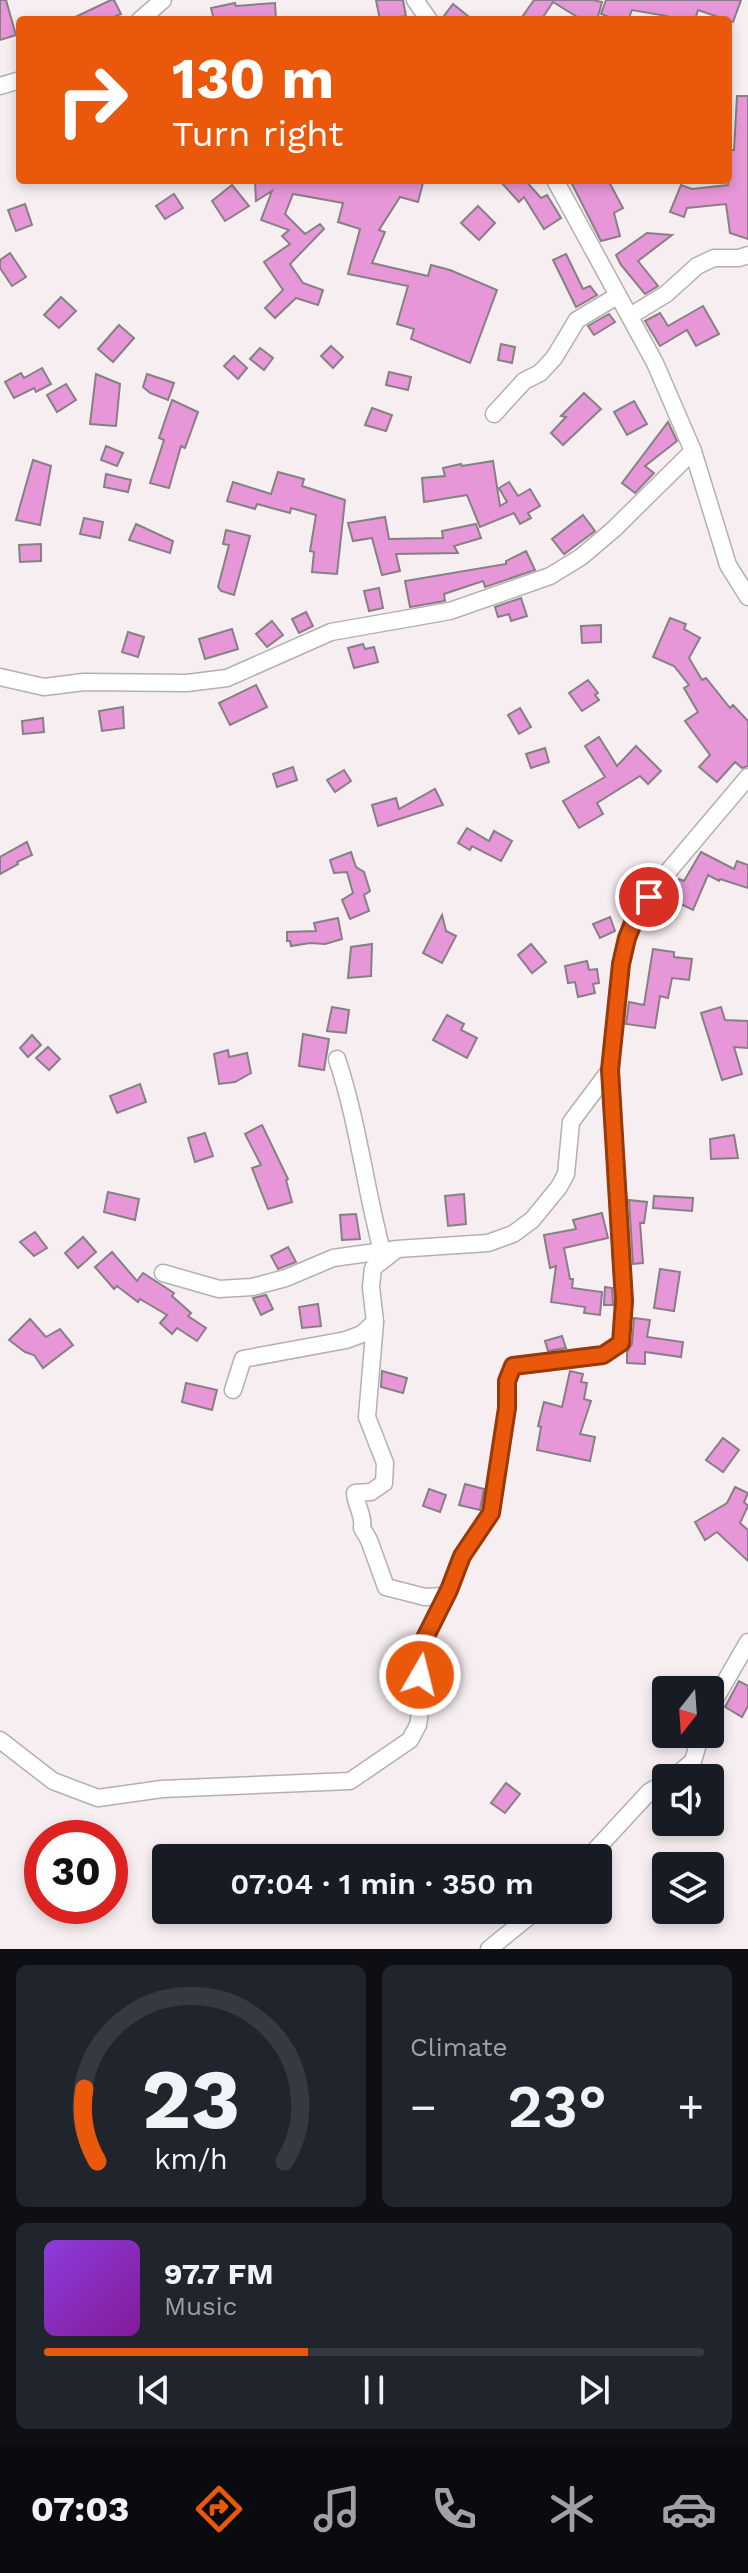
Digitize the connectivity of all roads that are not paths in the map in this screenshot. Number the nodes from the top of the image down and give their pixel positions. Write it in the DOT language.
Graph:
graph roads {
  1 [pos="163,0"];
  2 [pos="145,16"];
  3 [pos="557,184"];
  4 [pos="748,255"];
  5 [pos="617,296"];
  6 [pos="630,316"];
  7 [pos="494,414"];
  8 [pos="693,451"];
  9 [pos="748,597"];
  10 [pos="0,677"];
  11 [pos="748,777"];
  12 [pos="337,1059"];
  13 [pos="610,1070"];
  14 [pos="390,1250"];
  15 [pos="163,1273"];
  16 [pos="375,1322"];
  17 [pos="233,1390"];
  18 [pos="449,1590"];
  19 [pos="425,1597"];
  20 [pos="435,1618"];
  21 [pos="748,1642"];
  22 [pos="724,1684"];
  23 [pos="0,1740"];
  24 [pos="652,1790"];
  25 [pos="601,1844"];
  26 [pos="520,1924"];
  27 [pos="489,1949"];
  1 -- 2 [label="street"];
  3 -- 5 [label="street"];
  4 -- 6 [label="street"];
  5 -- 6 [label="street"];
  5 -- 7 [label="street"];
  6 -- 8 [label="street"];
  8 -- 9 [label="street"];
  8 -- 10 [label="street"];
  11 -- 13 [label="street"];
  12 -- 14 [label="street"];
  13 -- 14 [label="street"];
  13 -- 18 [label="street"];
  14 -- 15 [label="street"];
  14 -- 16 [label="street"];
  16 -- 17 [label="street"];
  16 -- 19 [label="street"];
  18 -- 19 [label="street"];
  18 -- 20 [label="street"];
  19 -- 20 [label="street"];
  20 -- 23 [label="street"];
  21 -- 22 [label="street"];
  24 -- 25 [label="street"];
  26 -- 27 [label="street"];
}
